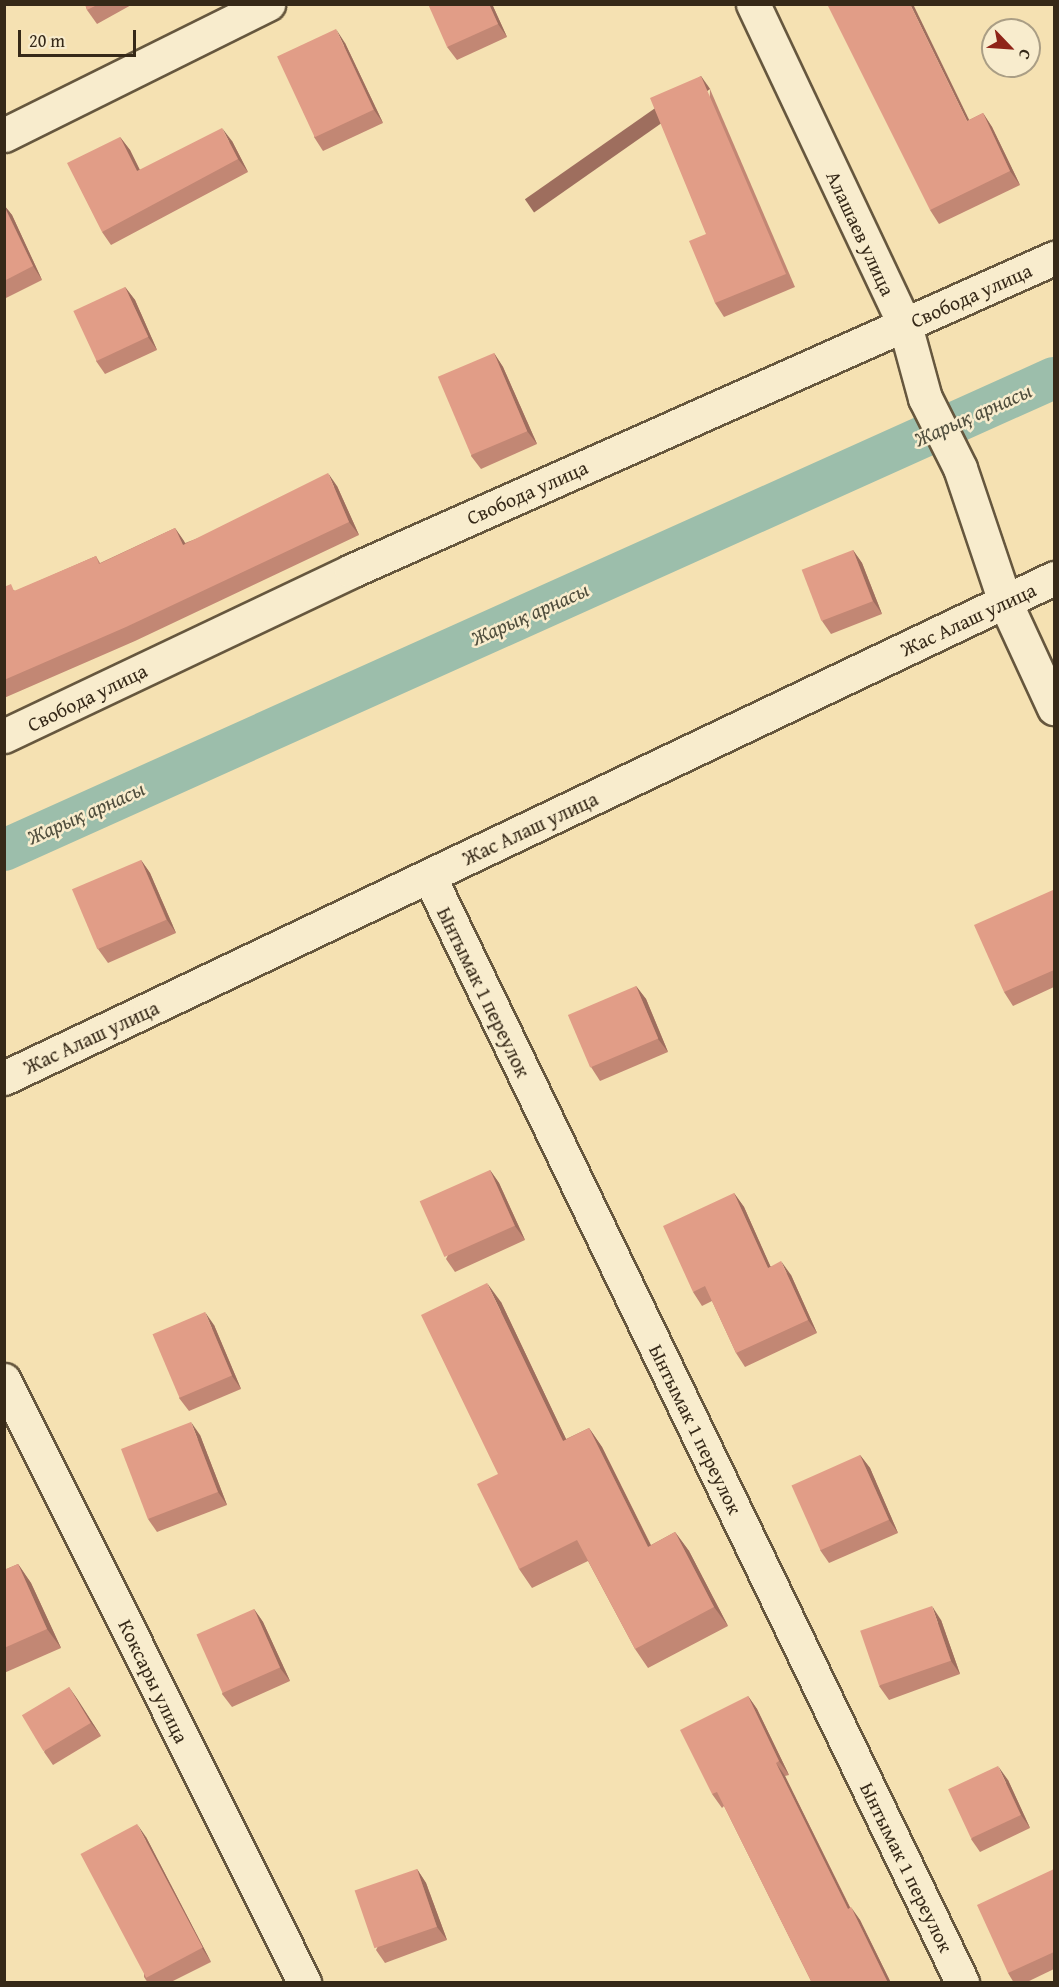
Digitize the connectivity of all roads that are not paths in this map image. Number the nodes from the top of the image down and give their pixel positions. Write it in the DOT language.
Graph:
graph roads {
  1 [pos="268,4"];
  2 [pos="753,4"];
  3 [pos="4,135"];
  4 [pos="1054,258"];
  5 [pos="905,325"];
  6 [pos="1054,578"];
  7 [pos="1005,602"];
  8 [pos="1054,708"];
  9 [pos="4,736"];
  10 [pos="429,876"];
  11 [pos="4,1078"];
  12 [pos="4,1380"];
  13 [pos="304,1983"];
  14 [pos="963,1983"];
  1 -- 3 [label="street"];
  2 -- 5 [label="street, Алашаев улица"];
  4 -- 5 [label="street, Свобода улица"];
  5 -- 7 [label="street, Алашаев улица"];
  5 -- 9 [label="street, Свобода улица"];
  6 -- 7 [label="street, Жас Алаш улица"];
  7 -- 8 [label="street, Алашаев улица"];
  7 -- 10 [label="street, Жас Алаш улица"];
  10 -- 11 [label="street, Жас Алаш улица"];
  10 -- 14 [label="street, Ынтымак 1 переулок"];
  12 -- 13 [label="street, Коксары улица"];
}
